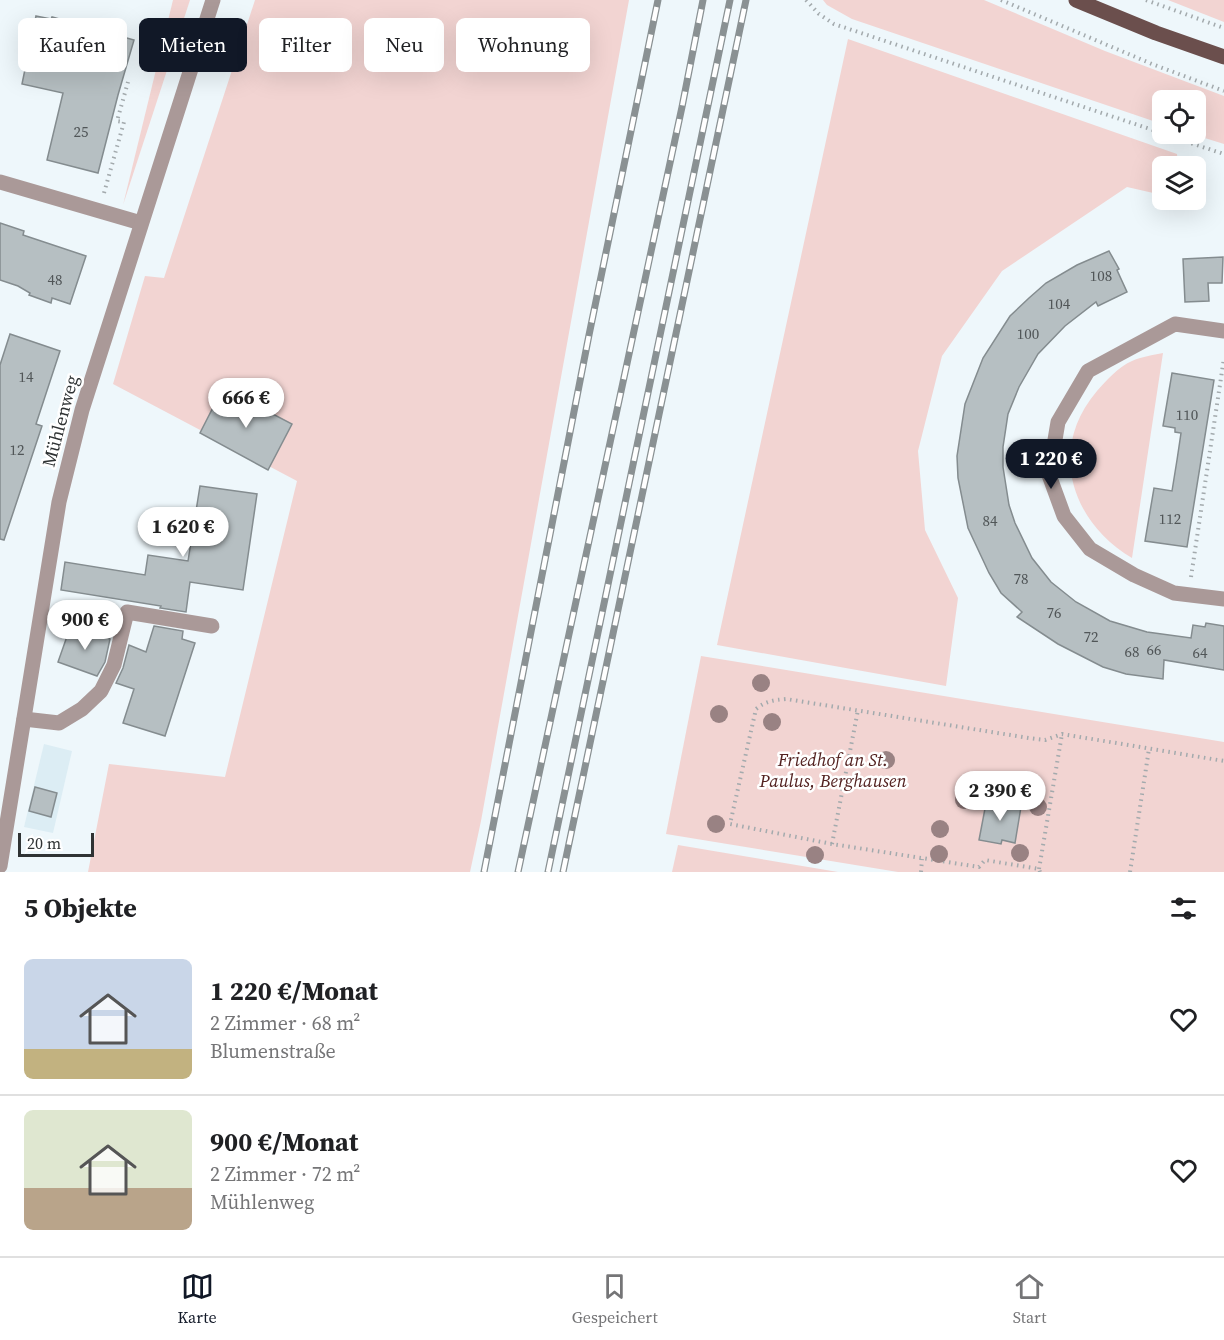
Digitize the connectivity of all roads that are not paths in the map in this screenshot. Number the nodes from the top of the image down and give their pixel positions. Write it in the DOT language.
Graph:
graph roads {
  1 [pos="213,0"];
  2 [pos="1076,0"];
  3 [pos="1224,57"];
  4 [pos="0,182"];
  5 [pos="141,224"];
  6 [pos="1224,331"];
  7 [pos="1224,599"];
  8 [pos="212,626"];
  9 [pos="24,719"];
  10 [pos="0,866"];
  1 -- 5 [label="street, Mühlenweg"];
  2 -- 3 [label="main road"];
  4 -- 5 [label="street"];
  5 -- 9 [label="street, Mühlenweg"];
  6 -- 7 [label="street"];
  8 -- 9 [label="street"];
  9 -- 10 [label="street, Mühlenweg"];
}
